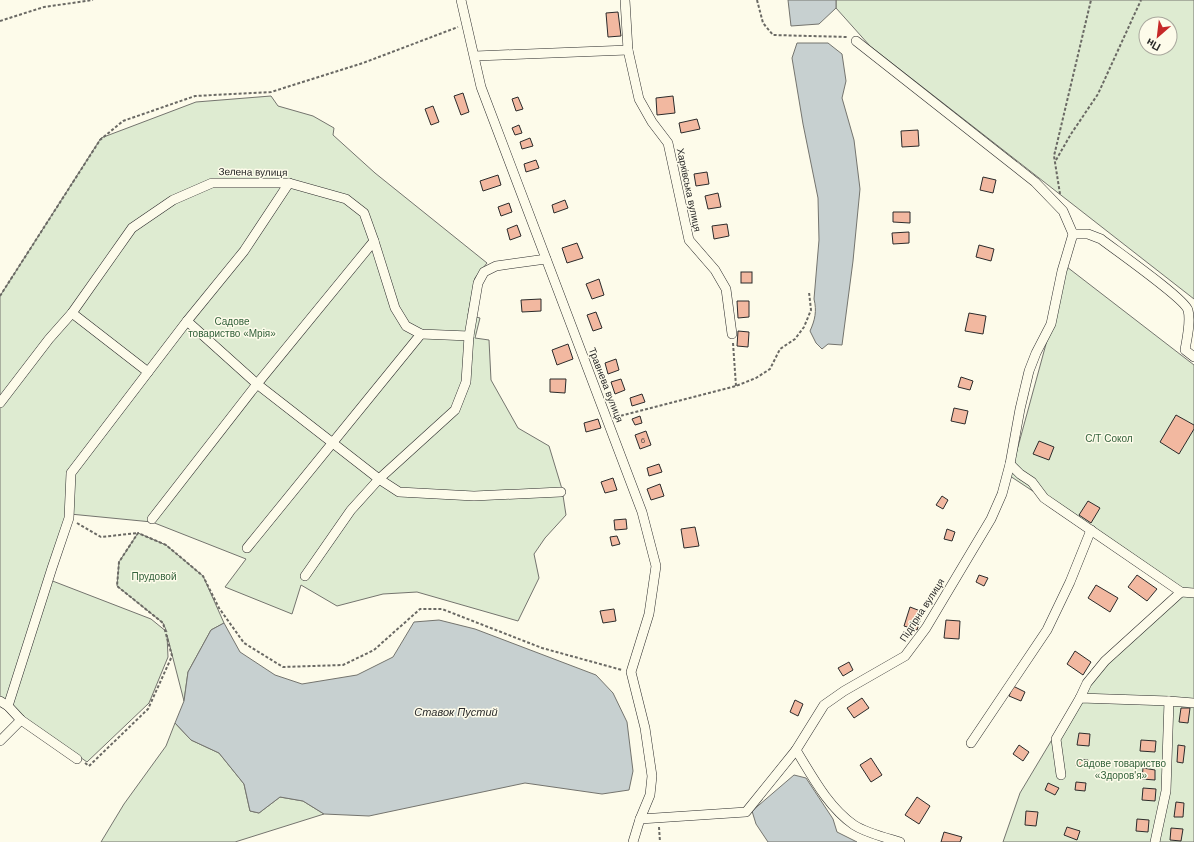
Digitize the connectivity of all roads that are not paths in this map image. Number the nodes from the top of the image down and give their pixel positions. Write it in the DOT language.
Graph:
graph roads {
  1 [pos="461,0"];
  2 [pos="625,0"];
  3 [pos="856,40"];
  4 [pos="628,50"];
  5 [pos="475,56"];
  6 [pos="289,183"];
  7 [pos="1073,234"];
  8 [pos="374,241"];
  9 [pos="546,259"];
  10 [pos="72,313"];
  11 [pos="187,321"];
  12 [pos="421,334"];
  13 [pos="732,334"];
  14 [pos="469,336"];
  15 [pos="1194,357"];
  16 [pos="148,372"];
  17 [pos="257,384"];
  18 [pos="0,403"];
  19 [pos="333,442"];
  20 [pos="1010,464"];
  21 [pos="379,478"];
  22 [pos="561,492"];
  23 [pos="152,519"];
  24 [pos="1091,530"];
  25 [pos="247,548"];
  26 [pos="305,576"];
  27 [pos="1182,592"];
  28 [pos="1194,593"];
  29 [pos="1080,698"];
  30 [pos="1169,701"];
  31 [pos="4,703"];
  32 [pos="1194,703"];
  33 [pos="21,720"];
  34 [pos="0,741"];
  35 [pos="971,744"];
  36 [pos="796,750"];
  37 [pos="77,759"];
  38 [pos="1061,775"];
  39 [pos="640,819"];
  40 [pos="633,842"];
  41 [pos="900,842"];
  42 [pos="1155,842"];
  1 -- 5 [label="street, Травнева вулиця"];
  2 -- 4 [label="street, Харківська вулиця"];
  3 -- 7 [label="street"];
  4 -- 5 [label="street"];
  4 -- 13 [label="street, Харківська вулиця"];
  5 -- 9 [label="street, Травнева вулиця"];
  6 -- 8 [label="street, Зелена вулиця"];
  6 -- 10 [label="street, Зелена вулиця"];
  6 -- 11 [label="street"];
  7 -- 15 [label="street"];
  7 -- 20 [label="street, Підгірна вулиця"];
  8 -- 12 [label="street, Зелена вулиця"];
  8 -- 17 [label="street"];
  9 -- 14 [label="street"];
  9 -- 39 [label="street, Травнева вулиця"];
  10 -- 16 [label="street"];
  10 -- 18 [label="street, Зелена вулиця"];
  11 -- 16 [label="street"];
  11 -- 17 [label="street"];
  12 -- 14 [label="street"];
  12 -- 19 [label="street"];
  14 -- 21 [label="street"];
  16 -- 31 [label="street"];
  17 -- 19 [label="street"];
  17 -- 23 [label="street"];
  19 -- 21 [label="street"];
  19 -- 25 [label="street"];
  20 -- 24 [label="street"];
  20 -- 36 [label="street, Підгірна вулиця"];
  21 -- 22 [label="street"];
  21 -- 26 [label="street"];
  24 -- 27 [label="street"];
  24 -- 35 [label="street"];
  27 -- 28 [label="street"];
  27 -- 29 [label="street"];
  29 -- 30 [label="street"];
  29 -- 38 [label="street"];
  30 -- 32 [label="street"];
  30 -- 42 [label="street"];
  31 -- 33 [label="street"];
  33 -- 34 [label="street"];
  33 -- 37 [label="street"];
  36 -- 39 [label="street, Підгірна вулиця"];
  36 -- 41 [label="street"];
  39 -- 40 [label="street"];
}
